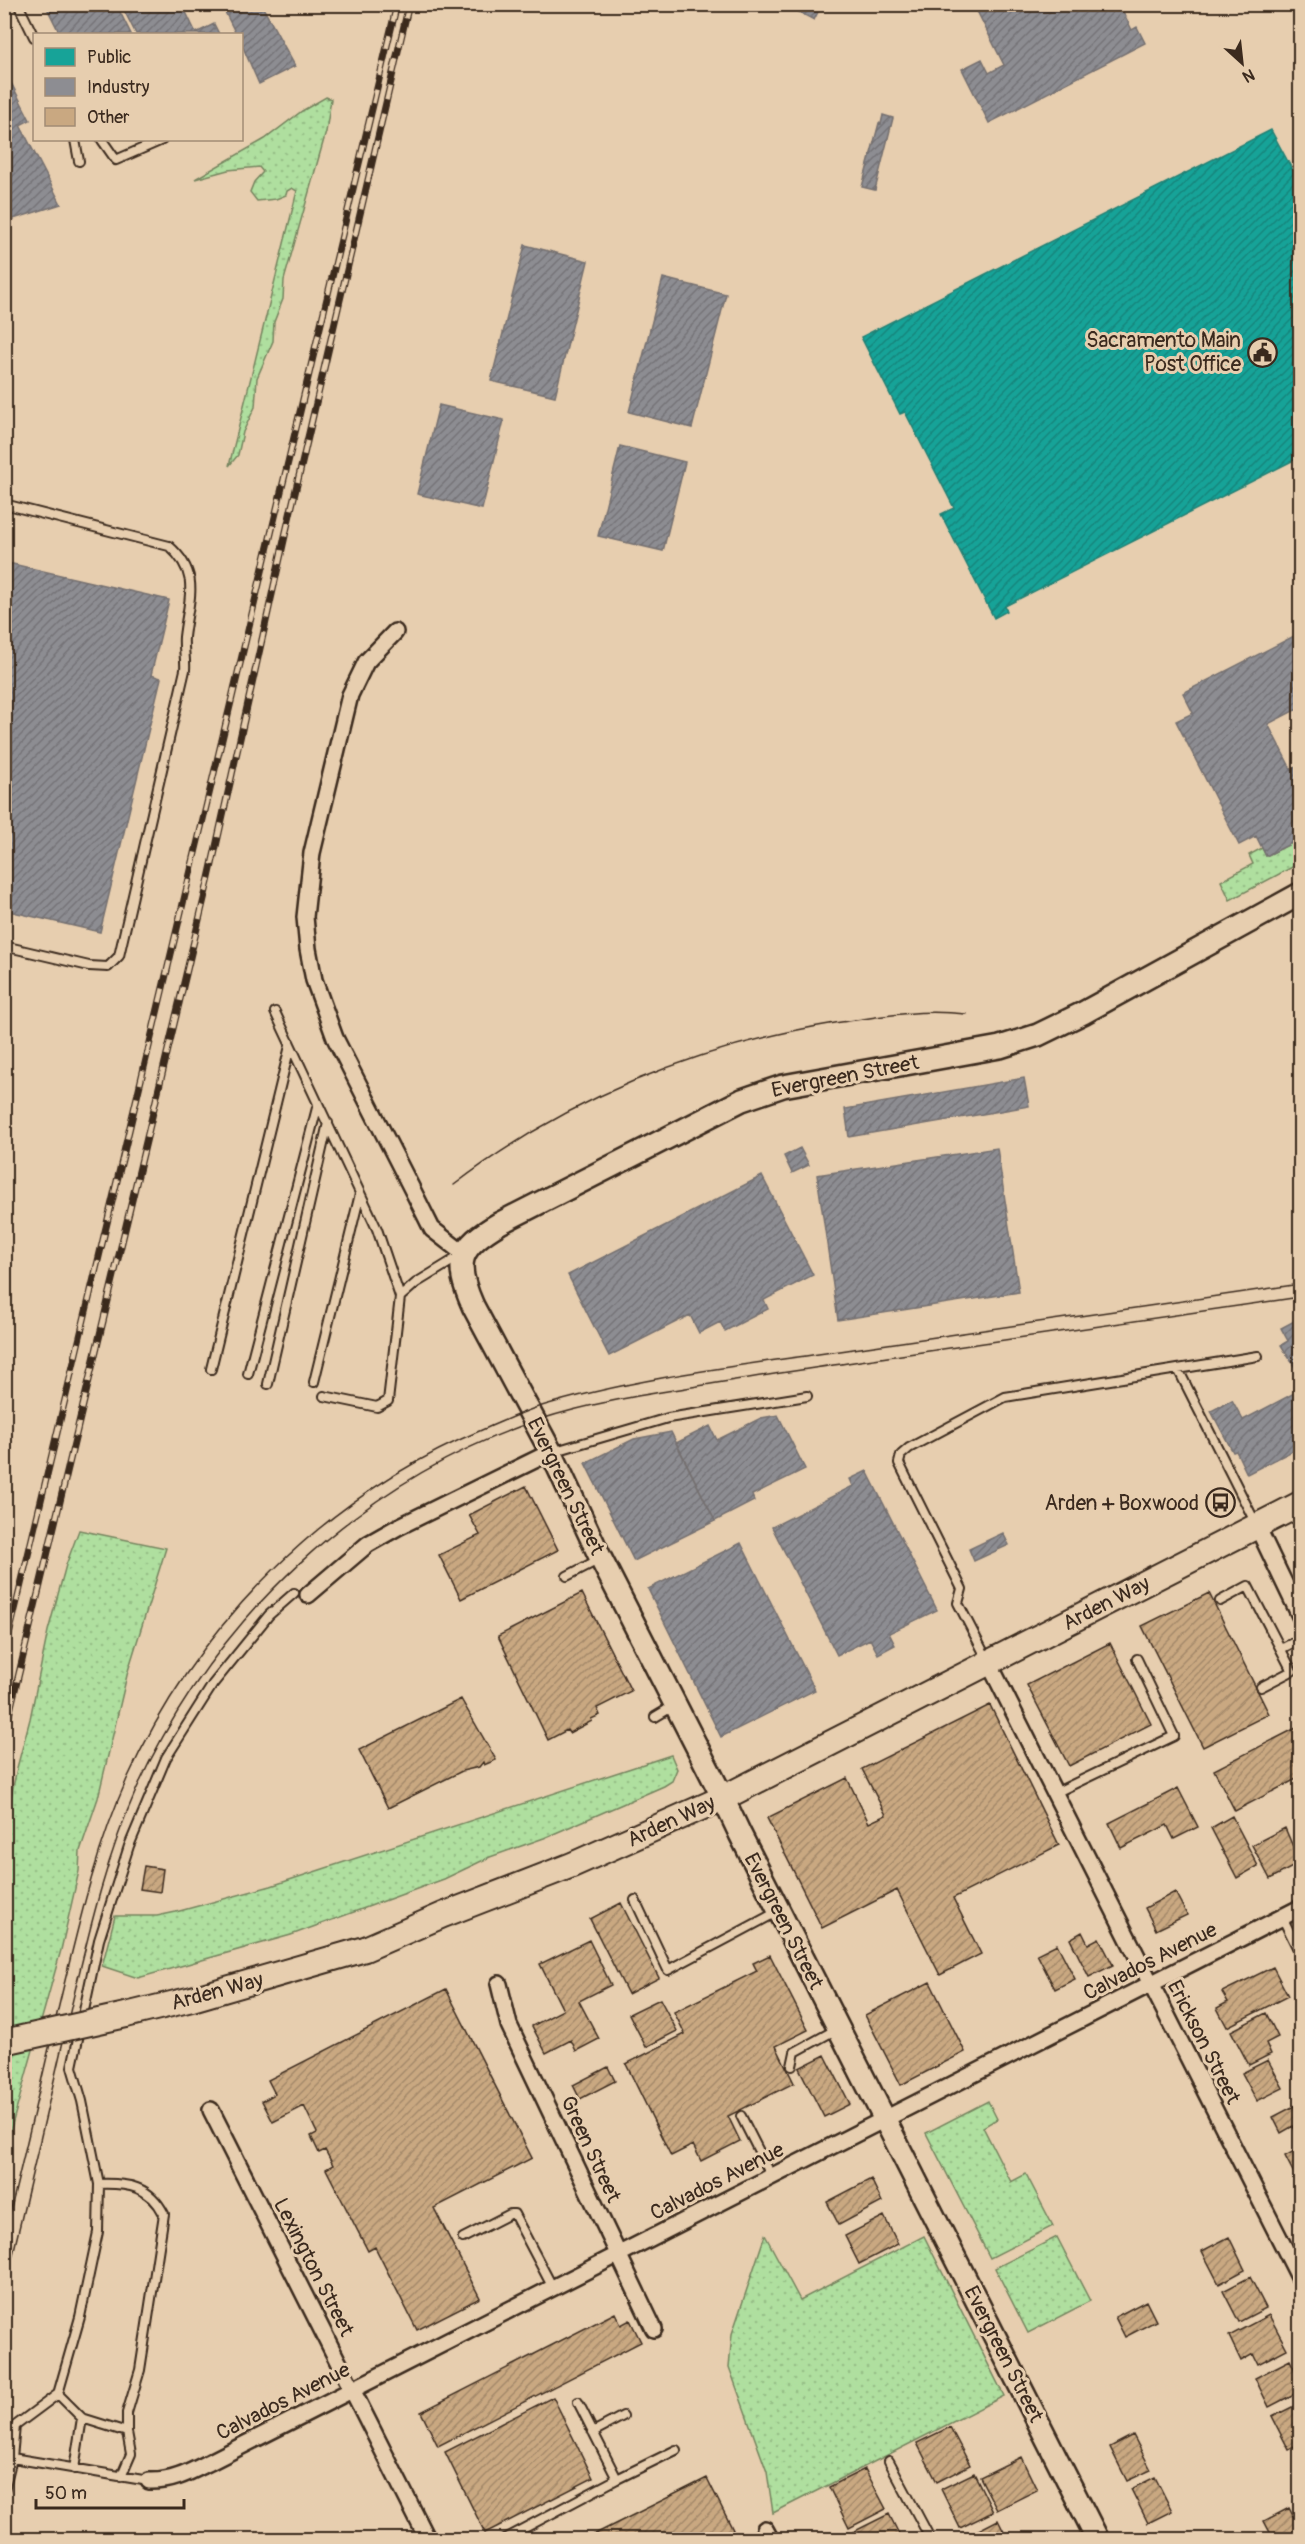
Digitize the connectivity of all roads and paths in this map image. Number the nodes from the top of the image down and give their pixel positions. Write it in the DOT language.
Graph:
graph roads {
  1 [pos="18,4"];
  2 [pos="33,35"];
  3 [pos="75,141"];
  4 [pos="103,141"];
  5 [pos="160,141"];
  6 [pos="79,161"];
  7 [pos="4,504"];
  8 [pos="394,633"];
  9 [pos="1300,894"];
  10 [pos="4,946"];
  11 [pos="275,1012"];
  12 [pos="290,1046"];
  13 [pos="318,1104"];
  14 [pos="328,1123"];
  15 [pos="360,1194"];
  16 [pos="464,1254"];
  17 [pos="400,1297"];
  18 [pos="1258,1356"];
  19 [pos="211,1369"];
  20 [pos="1178,1369"];
  21 [pos="248,1374"];
  22 [pos="314,1382"];
  23 [pos="268,1384"];
  24 [pos="324,1396"];
  25 [pos="807,1396"];
  26 [pos="551,1452"];
  27 [pos="1300,1504"];
  28 [pos="1257,1526"];
  29 [pos="601,1558"];
  30 [pos="567,1576"];
  31 [pos="301,1594"];
  32 [pos="1220,1600"];
  33 [pos="1300,1616"];
  34 [pos="1300,1639"];
  35 [pos="1281,1649"];
  36 [pos="1137,1659"];
  37 [pos="989,1663"];
  38 [pos="1261,1687"];
  39 [pos="676,1705"];
  40 [pos="655,1718"];
  41 [pos="1055,1793"];
  42 [pos="723,1798"];
  43 [pos="635,1900"];
  44 [pos="1300,1908"];
  45 [pos="779,1911"];
  46 [pos="1282,1917"];
  47 [pos="1300,1953"];
  48 [pos="499,1984"];
  49 [pos="1151,1984"];
  50 [pos="838,2028"];
  51 [pos="4,2042"];
  52 [pos="792,2066"];
  53 [pos="211,2110"];
  54 [pos="741,2116"];
  55 [pos="885,2119"];
  56 [pos="772,2177"];
  57 [pos="99,2184"];
  58 [pos="463,2238"];
  59 [pos="618,2255"];
  60 [pos="1300,2279"];
  61 [pos="553,2288"];
  62 [pos="654,2329"];
  63 [pos="352,2390"];
  64 [pos="58,2394"];
  65 [pos="578,2402"];
  66 [pos="623,2416"];
  67 [pos="82,2418"];
  68 [pos="127,2432"];
  69 [pos="593,2432"];
  70 [pos="676,2450"];
  71 [pos="12,2458"];
  72 [pos="889,2461"];
  73 [pos="74,2469"];
  74 [pos="121,2476"];
  75 [pos="617,2479"];
  76 [pos="149,2481"];
  77 [pos="4,2490"];
  78 [pos="428,2540"];
  79 [pos="502,2540"];
  80 [pos="931,2540"];
  81 [pos="1098,2540"];
  1 -- 2 [label="lane"];
  3 -- 6 [label="lane"];
  4 -- 5 [label="lane"];
  7 -- 10 [label="lane"];
  8 -- 16 [label="street"];
  9 -- 16 [label="street, Evergreen Street"];
  11 -- 12 [label="lane"];
  12 -- 13 [label="lane"];
  12 -- 19 [label="lane"];
  13 -- 14 [label="lane"];
  13 -- 21 [label="lane"];
  14 -- 15 [label="lane"];
  14 -- 23 [label="lane"];
  15 -- 17 [label="lane"];
  15 -- 22 [label="lane"];
  16 -- 17 [label="lane"];
  16 -- 26 [label="street, Evergreen Street"];
  17 -- 24 [label="lane"];
  18 -- 20 [label="lane"];
  20 -- 28 [label="lane"];
  20 -- 37 [label="lane"];
  25 -- 26 [label="lane"];
  26 -- 29 [label="street, Evergreen Street"];
  26 -- 31 [label="street"];
  27 -- 28 [label="main road, Arden Way"];
  28 -- 33 [label="street"];
  28 -- 37 [label="main road, Arden Way"];
  29 -- 30 [label="lane"];
  29 -- 39 [label="street, Evergreen Street"];
  31 -- 57 [label="lane"];
  32 -- 35 [label="lane"];
  34 -- 35 [label="lane"];
  35 -- 38 [label="lane"];
  36 -- 41 [label="lane"];
  37 -- 41 [label="street, Erickson Street"];
  37 -- 42 [label="main road, Arden Way"];
  39 -- 40 [label="lane"];
  39 -- 42 [label="street, Evergreen Street"];
  41 -- 49 [label="street, Erickson Street"];
  42 -- 45 [label="street, Evergreen Street"];
  42 -- 51 [label="main road, Arden Way, bridge"];
  43 -- 45 [label="lane"];
  44 -- 46 [label="street, Calvados Avenue"];
  45 -- 50 [label="street, Evergreen Street"];
  46 -- 47 [label="lane"];
  46 -- 49 [label="street, Calvados Avenue"];
  48 -- 59 [label="street, Green Street"];
  49 -- 55 [label="street, Calvados Avenue"];
  49 -- 60 [label="street, Erickson Street"];
  50 -- 52 [label="lane"];
  50 -- 55 [label="street, Evergreen Street"];
  53 -- 63 [label="street, Lexington Street"];
  54 -- 56 [label="lane"];
  55 -- 56 [label="street, Calvados Avenue"];
  55 -- 81 [label="street, Evergreen Street"];
  56 -- 59 [label="street, Calvados Avenue"];
  57 -- 64 [label="lane"];
  57 -- 68 [label="lane"];
  58 -- 61 [label="lane"];
  59 -- 61 [label="street, Calvados Avenue"];
  59 -- 62 [label="street, Green Street"];
  61 -- 63 [label="street, Calvados Avenue"];
  63 -- 76 [label="street, Calvados Avenue"];
  63 -- 78 [label="street, Lexington Street"];
  64 -- 67 [label="lane"];
  64 -- 71 [label="lane"];
  65 -- 69 [label="lane"];
  66 -- 69 [label="lane"];
  67 -- 68 [label="lane"];
  67 -- 73 [label="lane"];
  68 -- 74 [label="lane"];
  69 -- 75 [label="lane"];
  70 -- 75 [label="lane"];
  71 -- 73 [label="lane"];
  71 -- 77 [label="lane"];
  72 -- 80 [label="lane"];
  73 -- 74 [label="lane"];
  74 -- 76 [label="lane"];
  75 -- 79 [label="lane"];
}
